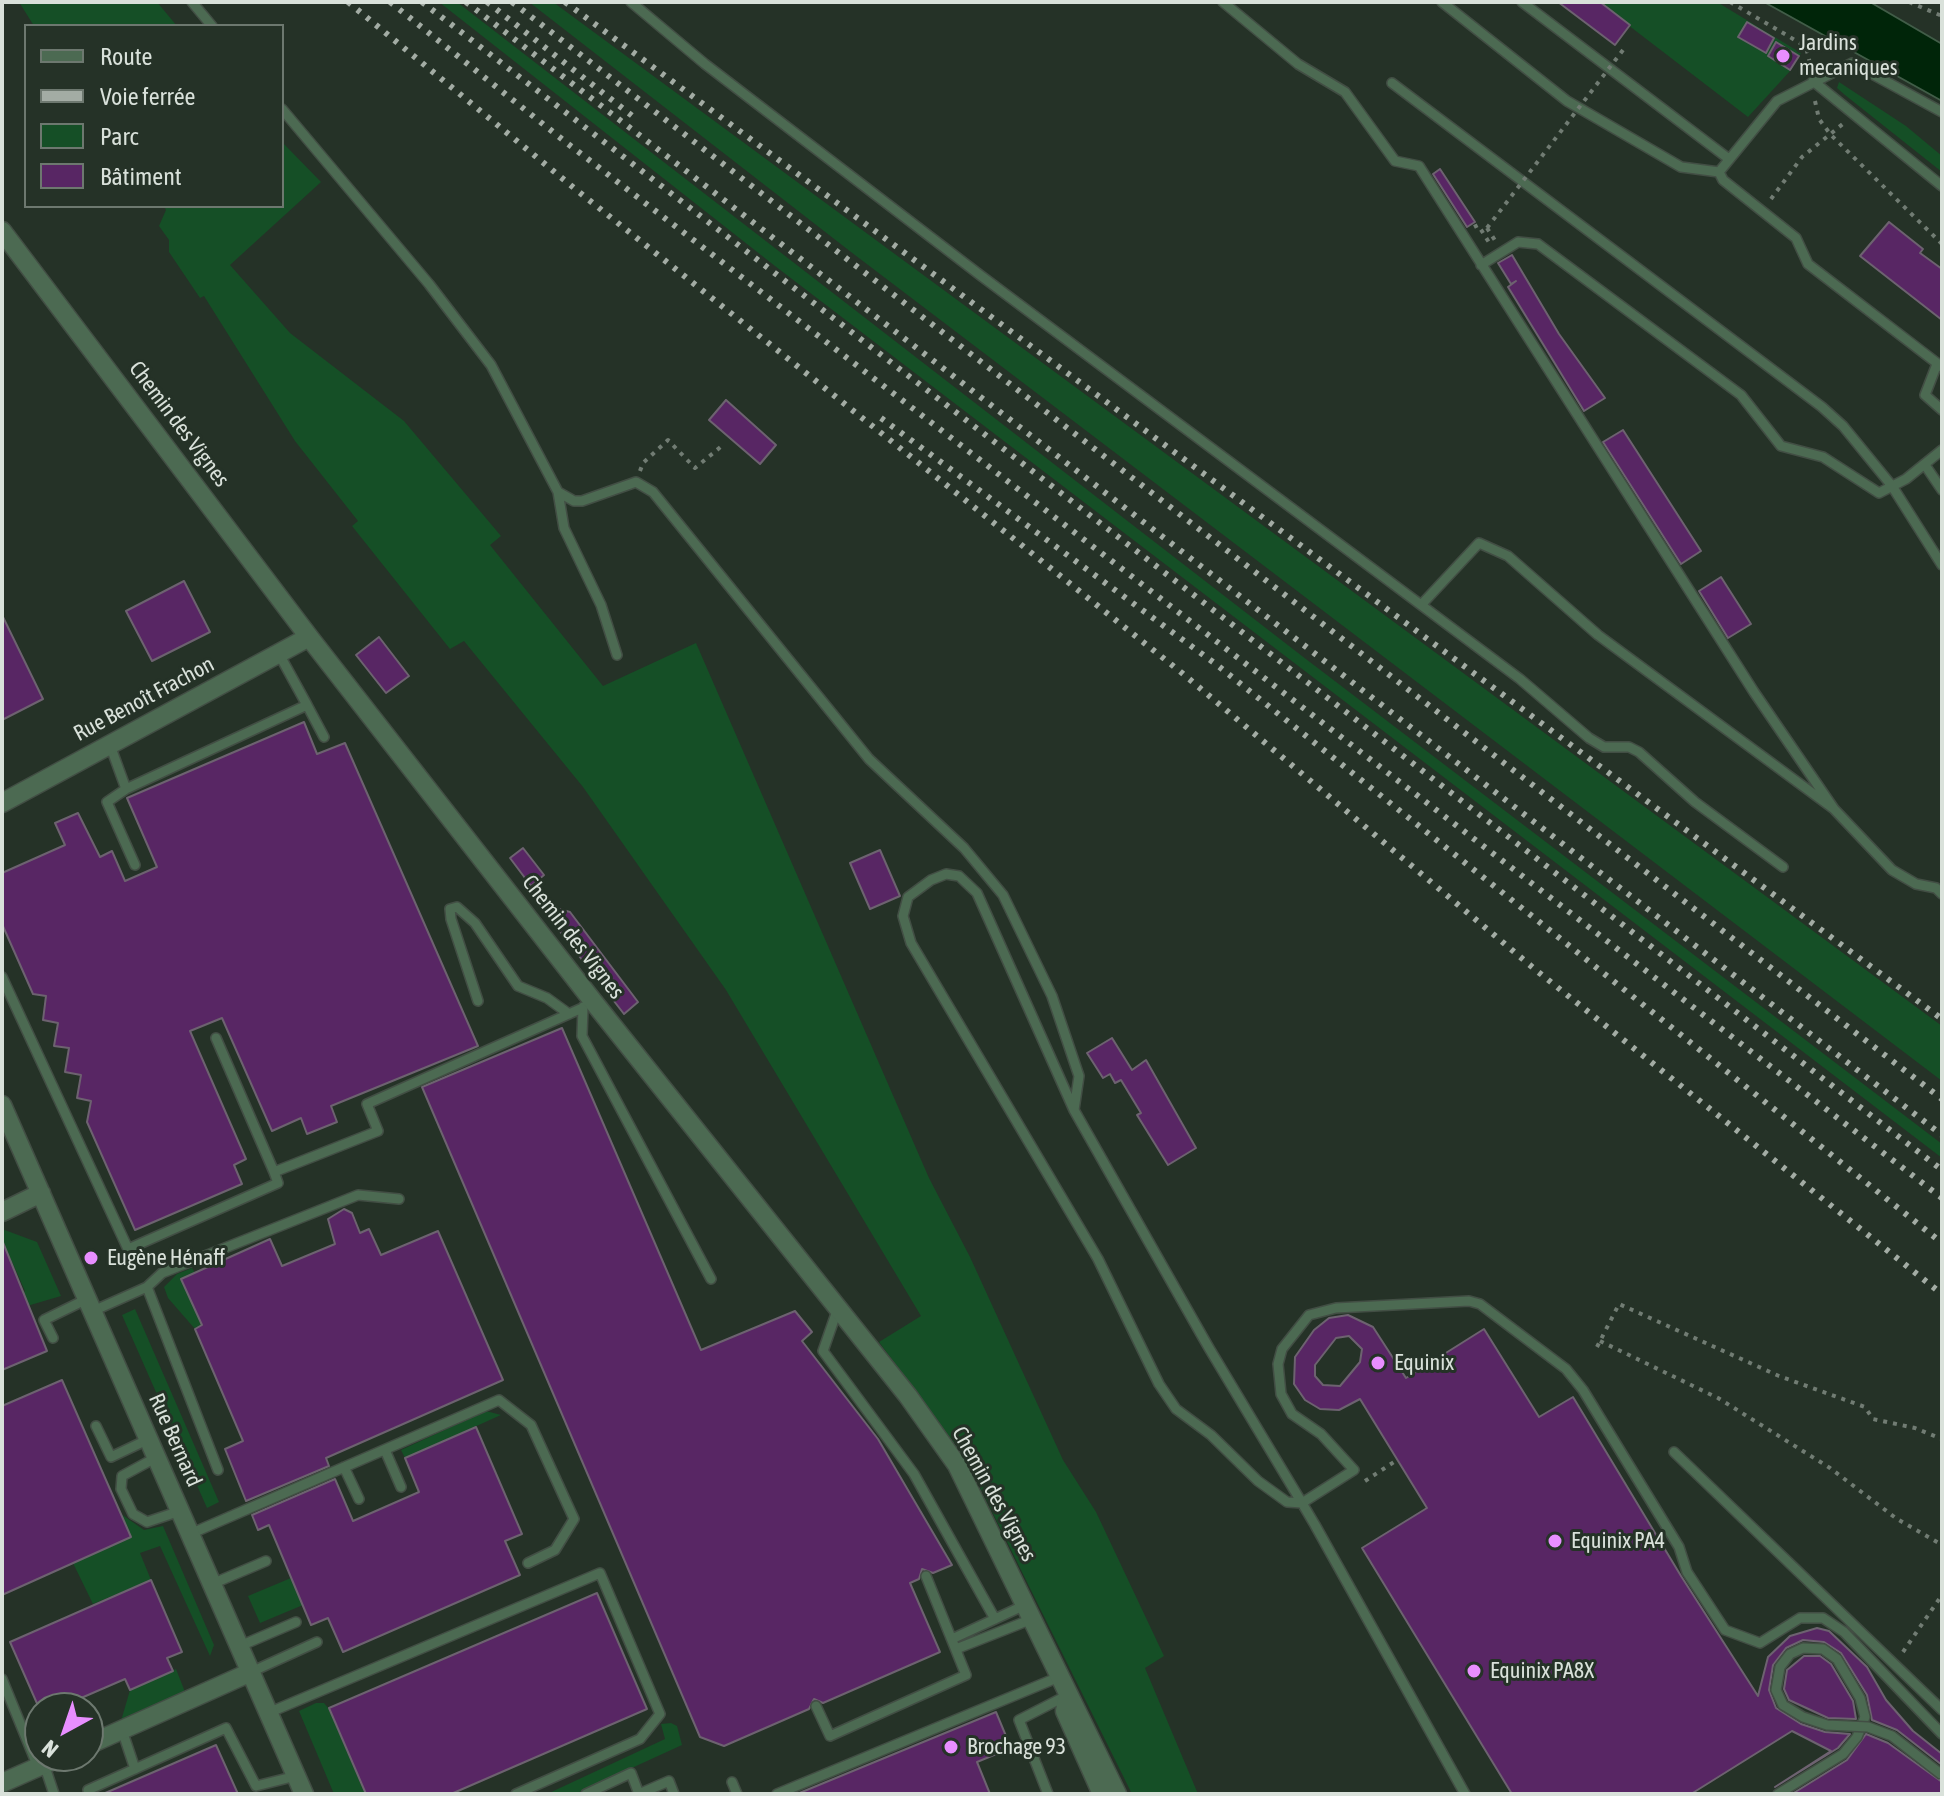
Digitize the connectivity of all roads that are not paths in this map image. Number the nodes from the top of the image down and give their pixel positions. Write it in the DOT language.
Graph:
graph roads {
  1 [pos="192,2"];
  2 [pos="631,2"];
  3 [pos="1223,2"];
  4 [pos="1442,2"];
  5 [pos="1522,2"];
  6 [pos="210,24"];
  7 [pos="1813,81"];
  8 [pos="1392,83"];
  9 [pos="284,111"];
  10 [pos="1942,112"];
  11 [pos="1729,159"];
  12 [pos="1719,172"];
  13 [pos="1942,186"];
  14 [pos="2,231"];
  15 [pos="1481,265"];
  16 [pos="1940,366"];
  17 [pos="1942,410"];
  18 [pos="1942,450"];
  19 [pos="1925,465"];
  20 [pos="1892,486"];
  21 [pos="1942,490"];
  22 [pos="558,492"];
  23 [pos="1942,565"];
  24 [pos="1422,604"];
  25 [pos="309,637"];
  26 [pos="279,654"];
  27 [pos="617,655"];
  28 [pos="307,705"];
  29 [pos="324,737"];
  30 [pos="110,745"];
  31 [pos="126,789"];
  32 [pos="2,803"];
  33 [pos="1834,809"];
  34 [pos="135,865"];
  35 [pos="1783,867"];
  36 [pos="1942,894"];
  37 [pos="2,977"];
  38 [pos="478,1001"];
  39 [pos="586,1005"];
  40 [pos="569,1014"];
  41 [pos="216,1038"];
  42 [pos="2,1105"];
  43 [pos="1074,1110"];
  44 [pos="8,1138"];
  45 [pos="274,1172"];
  46 [pos="41,1193"];
  47 [pos="399,1199"];
  48 [pos="2,1212"];
  49 [pos="711,1279"];
  50 [pos="147,1287"];
  51 [pos="90,1305"];
  52 [pos="838,1308"];
  53 [pos="53,1338"];
  54 [pos="96,1426"];
  55 [pos="149,1439"];
  56 [pos="385,1450"];
  57 [pos="1674,1452"];
  58 [pos="157,1457"];
  59 [pos="344,1467"];
  60 [pos="218,1470"];
  61 [pos="401,1487"];
  62 [pos="359,1499"];
  63 [pos="1302,1503"];
  64 [pos="180,1511"];
  65 [pos="190,1534"];
  66 [pos="266,1561"];
  67 [pos="528,1563"];
  68 [pos="926,1576"];
  69 [pos="212,1584"];
  70 [pos="1029,1612"];
  71 [pos="995,1619"];
  72 [pos="296,1622"];
  73 [pos="952,1639"];
  74 [pos="317,1642"];
  75 [pos="240,1646"];
  76 [pos="956,1649"];
  77 [pos="251,1672"];
  78 [pos="1059,1677"];
  79 [pos="2,1679"];
  80 [pos="1069,1695"];
  81 [pos="816,1706"];
  82 [pos="1942,1710"];
  83 [pos="268,1713"];
  84 [pos="24,1728"];
  85 [pos="122,1730"];
  86 [pos="1942,1734"];
  87 [pos="104,1738"];
  88 [pos="135,1769"];
  89 [pos="27,1772"];
  90 [pos="44,1772"];
  91 [pos="1942,1775"];
  92 [pos="296,1776"];
  93 [pos="732,1782"];
  94 [pos="2,1783"];
  95 [pos="88,1790"];
  96 [pos="54,1794"];
  97 [pos="304,1794"];
  98 [pos="516,1794"];
  99 [pos="586,1794"];
  100 [pos="674,1794"];
  101 [pos="737,1794"];
  102 [pos="777,1794"];
  103 [pos="1048,1794"];
  104 [pos="1102,1794"];
  105 [pos="1117,1794"];
  106 [pos="1465,1794"];
  107 [pos="1778,1794"];
  1 -- 6 [label="lane"];
  2 -- 24 [label="lane"];
  3 -- 15 [label="lane"];
  4 -- 12 [label="lane"];
  5 -- 11 [label="lane"];
  7 -- 10 [label="lane"];
  7 -- 11 [label="lane"];
  7 -- 13 [label="lane"];
  8 -- 20 [label="lane"];
  9 -- 22 [label="lane"];
  11 -- 12 [label="lane"];
  12 -- 16 [label="lane"];
  14 -- 25 [label="street, Chemin des Vignes"];
  15 -- 20 [label="lane"];
  15 -- 33 [label="lane"];
  16 -- 17 [label="lane"];
  18 -- 19 [label="lane"];
  19 -- 20 [label="lane"];
  19 -- 21 [label="lane"];
  20 -- 23 [label="lane"];
  22 -- 27 [label="lane"];
  22 -- 43 [label="lane"];
  24 -- 33 [label="lane"];
  24 -- 35 [label="lane"];
  25 -- 26 [label="street, Rue Benoît Frachon"];
  25 -- 39 [label="street, Chemin des Vignes"];
  26 -- 28 [label="lane"];
  26 -- 30 [label="street, Rue Benoît Frachon"];
  28 -- 29 [label="lane"];
  28 -- 31 [label="lane"];
  30 -- 31 [label="lane"];
  30 -- 32 [label="street, Rue Benoît Frachon"];
  31 -- 34 [label="lane"];
  33 -- 36 [label="lane"];
  37 -- 45 [label="lane"];
  38 -- 40 [label="lane"];
  39 -- 40 [label="lane"];
  39 -- 49 [label="lane"];
  39 -- 52 [label="street, Chemin des Vignes"];
  40 -- 45 [label="lane"];
  41 -- 45 [label="lane"];
  42 -- 44 [label="street, Rue Bernard"];
  43 -- 63 [label="lane"];
  43 -- 63 [label="lane"];
  44 -- 46 [label="street, Rue Bernard"];
  46 -- 48 [label="street"];
  46 -- 51 [label="street, Rue Bernard"];
  47 -- 50 [label="lane"];
  50 -- 51 [label="lane"];
  50 -- 60 [label="lane"];
  51 -- 53 [label="lane"];
  51 -- 55 [label="street, Rue Bernard"];
  52 -- 70 [label="street, Chemin des Vignes"];
  52 -- 71 [label="lane"];
  54 -- 55 [label="lane"];
  55 -- 58 [label="street, Rue Bernard"];
  56 -- 59 [label="lane"];
  56 -- 61 [label="lane"];
  56 -- 67 [label="lane"];
  57 -- 82 [label="lane"];
  58 -- 64 [label="street, Rue Bernard"];
  58 -- 64 [label="lane"];
  59 -- 62 [label="lane"];
  59 -- 65 [label="lane"];
  63 -- 86 [label="lane"];
  63 -- 106 [label="lane"];
  64 -- 65 [label="street, Rue Bernard"];
  65 -- 69 [label="street, Rue Bernard"];
  66 -- 69 [label="lane"];
  68 -- 73 [label="lane"];
  69 -- 75 [label="street, Rue Bernard"];
  70 -- 71 [label="lane"];
  70 -- 76 [label="lane"];
  70 -- 78 [label="street, Chemin des Vignes"];
  71 -- 73 [label="lane"];
  72 -- 75 [label="lane"];
  73 -- 76 [label="lane"];
  74 -- 77 [label="lane"];
  75 -- 77 [label="street, Rue Bernard"];
  76 -- 81 [label="lane"];
  77 -- 83 [label="street, Rue Bernard"];
  77 -- 85 [label="street"];
  78 -- 80 [label="street, Chemin des Vignes"];
  78 -- 102 [label="lane"];
  79 -- 84 [label="lane"];
  80 -- 103 [label="lane"];
  80 -- 104 [label="street, Chemin des Vignes"];
  80 -- 105 [label="street, Chemin des Vignes"];
  83 -- 92 [label="street, Rue Bernard"];
  83 -- 98 [label="lane"];
  85 -- 87 [label="street"];
  85 -- 88 [label="lane"];
  88 -- 92 [label="lane"];
  88 -- 95 [label="lane"];
  89 -- 94 [label="street"];
  90 -- 96 [label="lane"];
  91 -- 107 [label="lane, bridge"];
  92 -- 97 [label="street, Rue Bernard"];
  93 -- 101 [label="lane"];
  99 -- 100 [label="lane"];
}
